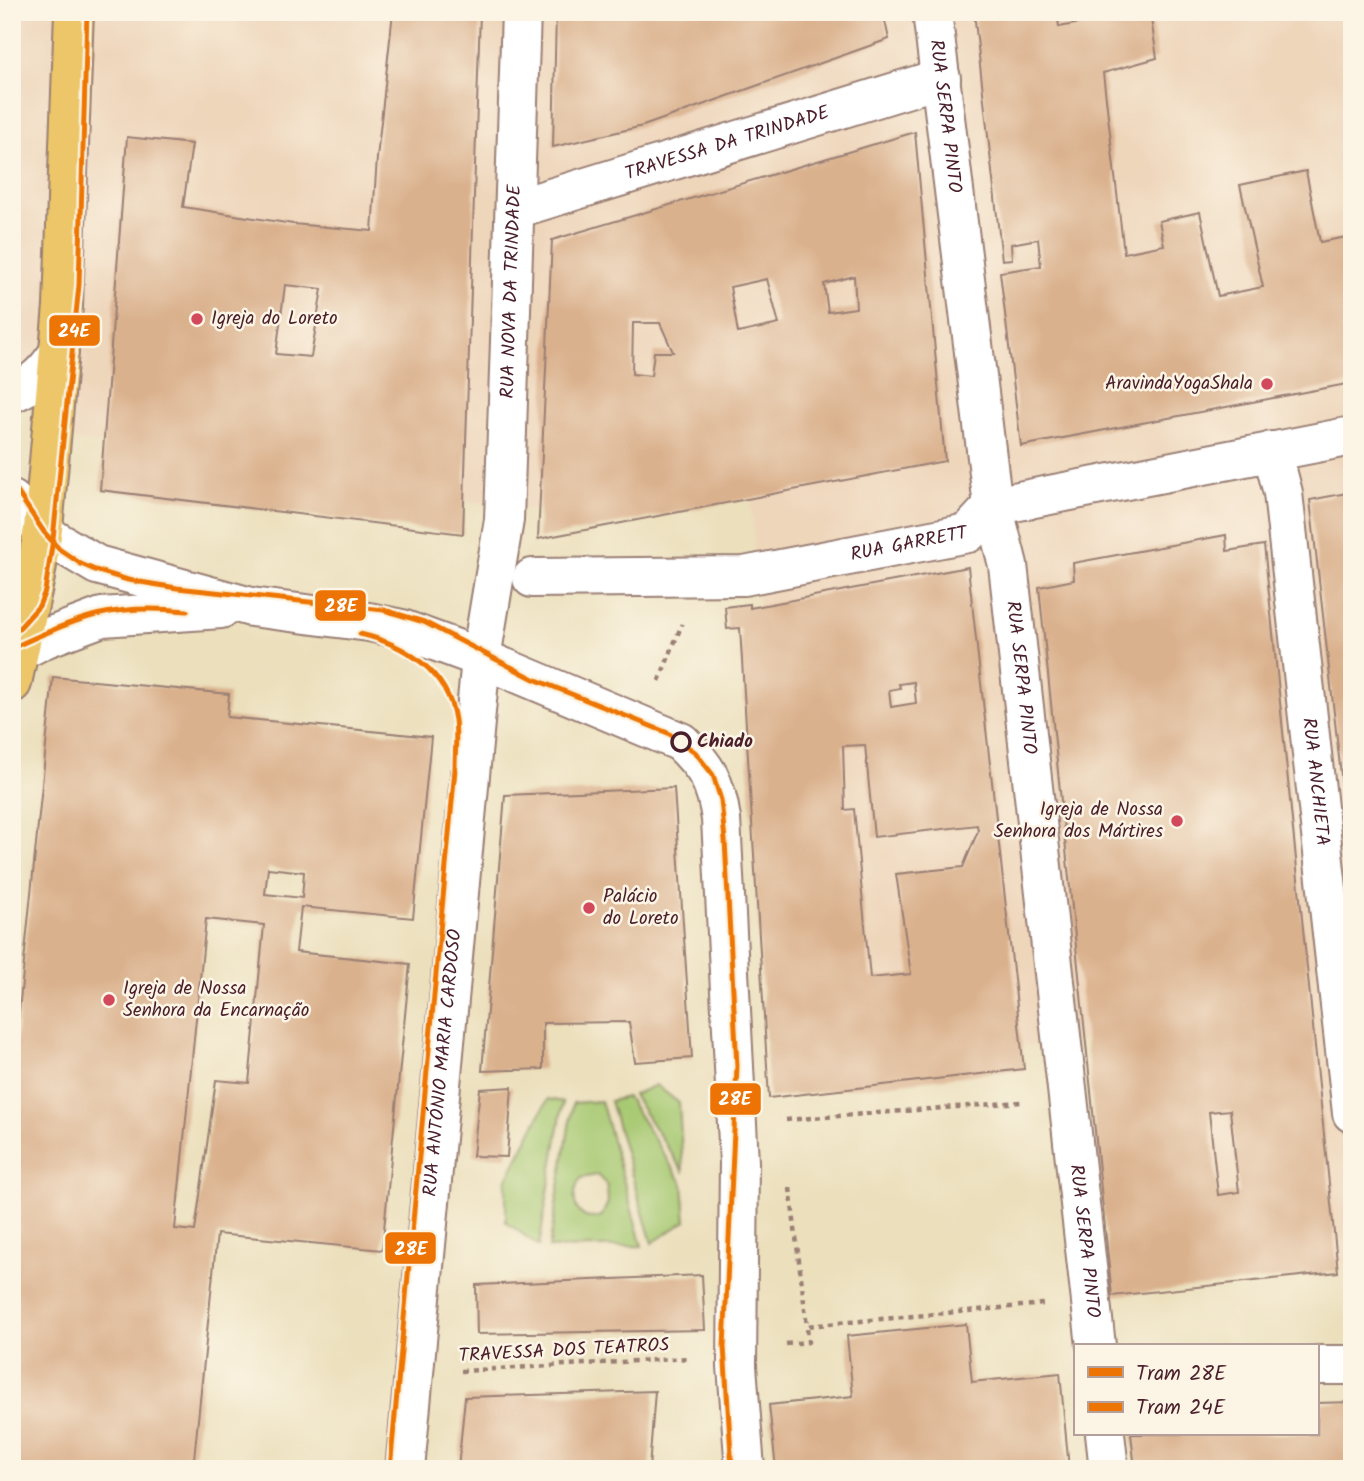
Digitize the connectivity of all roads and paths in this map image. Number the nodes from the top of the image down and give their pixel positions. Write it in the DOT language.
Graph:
graph roads {
  1 [pos="74,12"];
  2 [pos="521,12"];
  3 [pos="932,12"];
  4 [pos="940,78"];
  5 [pos="515,209"];
  6 [pos="59,352"];
  7 [pos="12,394"];
  8 [pos="1352,436"];
  9 [pos="1272,452"];
  10 [pos="12,500"];
  11 [pos="993,506"];
  12 [pos="43,528"];
  13 [pos="515,574"];
  14 [pos="251,607"];
  15 [pos="684,620"];
  16 [pos="481,658"];
  17 [pos="15,663"];
  18 [pos="665,666"];
  19 [pos="1030,1102"];
  20 [pos="1352,1113"];
  21 [pos="782,1121"];
  22 [pos="789,1175"];
  23 [pos="1049,1304"];
  24 [pos="807,1326"];
  25 [pos="776,1344"];
  26 [pos="1096,1344"];
  27 [pos="719,1362"];
  28 [pos="1318,1365"];
  29 [pos="1352,1365"];
  30 [pos="415,1373"];
  31 [pos="1105,1436"];
  32 [pos="405,1469"];
  33 [pos="745,1469"];
  34 [pos="1109,1469"];
  1 -- 6 [label="main road"];
  2 -- 5 [label="street, RUA NOVA DA TRINDADE"];
  3 -- 4 [label="street, RUA SERPA PINTO"];
  4 -- 5 [label="street, TRAVESSA DA TRINDADE"];
  4 -- 11 [label="street, RUA SERPA PINTO"];
  5 -- 13 [label="street, RUA NOVA DA TRINDADE"];
  6 -- 7 [label="street"];
  6 -- 12 [label="main road"];
  8 -- 9 [label="street"];
  9 -- 11 [label="street"];
  9 -- 20 [label="street, RUA ANCHIETA"];
  10 -- 12 [label="street"];
  11 -- 13 [label="street, RUA GARRETT"];
  11 -- 26 [label="street, RUA SERPA PINTO"];
  12 -- 14 [label="street"];
  12 -- 17 [label="main road"];
  13 -- 16 [label="street, RUA NOVA DA TRINDADE"];
  14 -- 16 [label="street"];
  14 -- 17 [label="street"];
  15 -- 18 [label="path"];
  16 -- 27 [label="street"];
  16 -- 30 [label="street, RUA ANTÓNIO MARIA CARDOSO"];
  19 -- 21 [label="path"];
  22 -- 24 [label="path"];
  23 -- 24 [label="path"];
  24 -- 25 [label="path"];
  27 -- 30 [label="path, TRAVESSA DOS TEATROS"];
  27 -- 33 [label="street"];
  28 -- 29 [label="street"];
  30 -- 32 [label="street, RUA ANTÓNIO MARIA CARDOSO"];
  31 -- 34 [label="street"];
}
